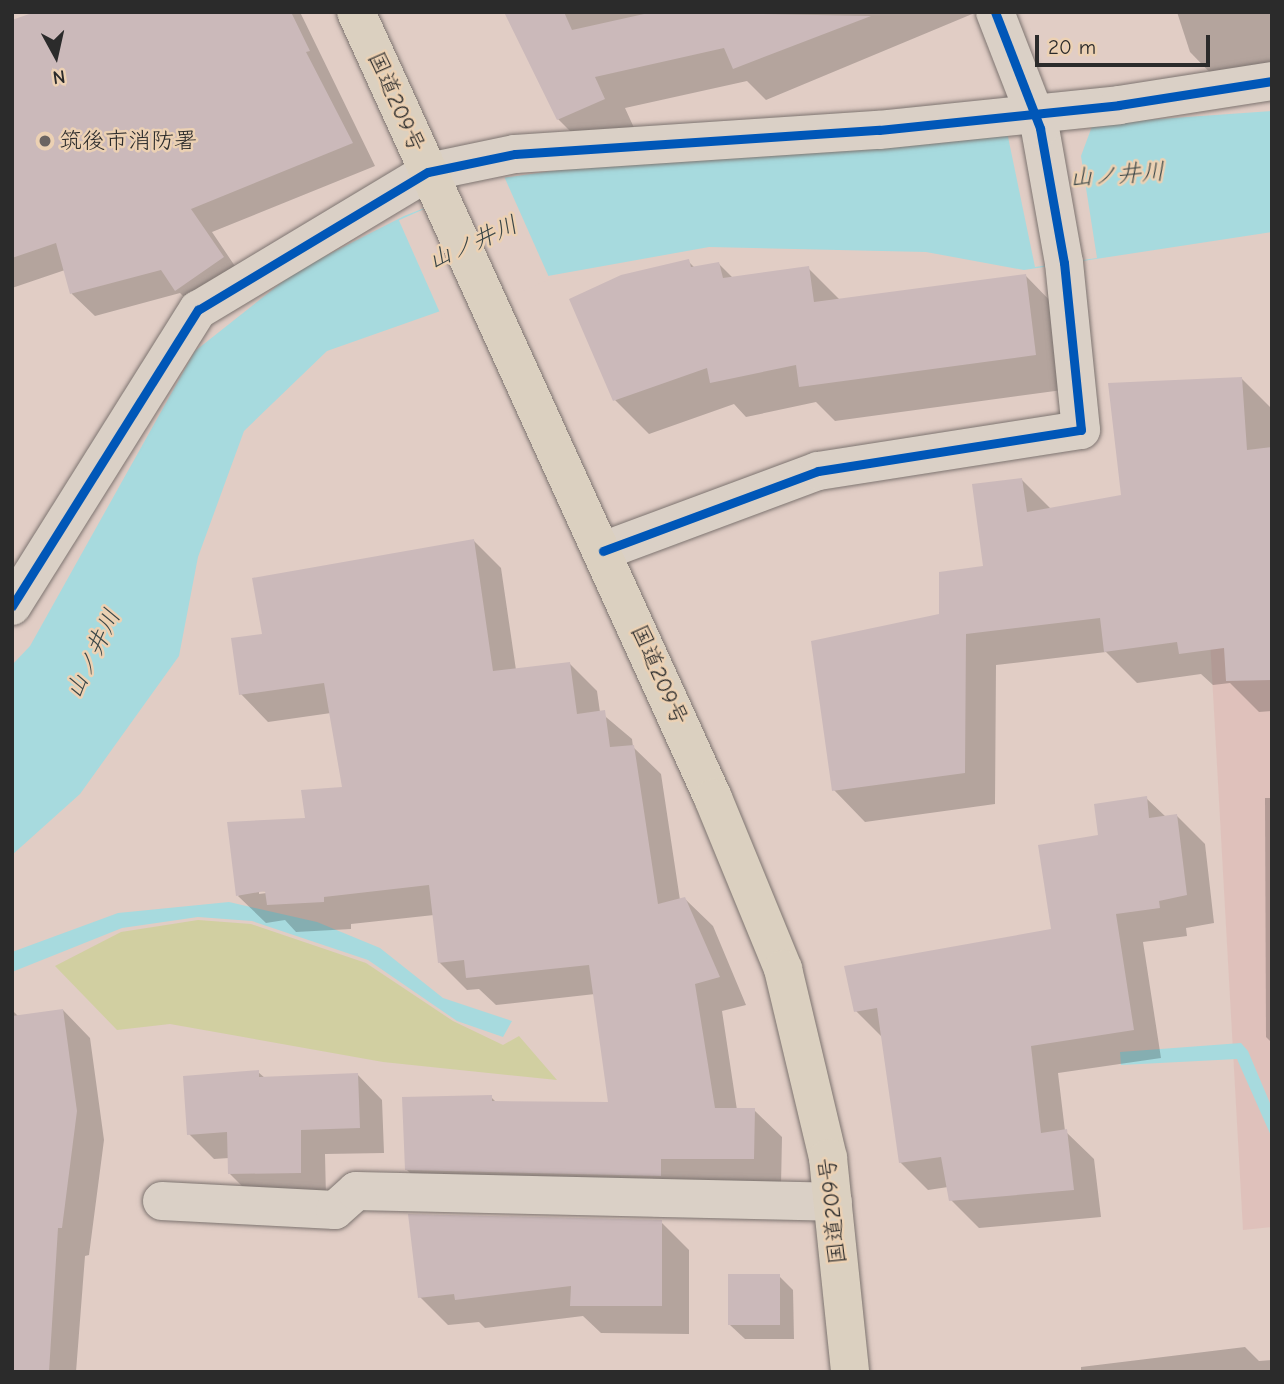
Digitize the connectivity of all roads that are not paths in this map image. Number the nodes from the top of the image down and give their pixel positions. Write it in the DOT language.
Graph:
graph roads {
  1 [pos="356,12"];
  2 [pos="995,12"];
  3 [pos="1272,81"];
  4 [pos="1038,119"];
  5 [pos="428,172"];
  6 [pos="603,551"];
  7 [pos="12,606"];
  8 [pos="162,1201"];
  9 [pos="833,1202"];
  10 [pos="850,1372"];
  1 -- 5 [label="highway, 国道209号"];
  2 -- 4 [label="street"];
  3 -- 4 [label="street"];
  4 -- 5 [label="street"];
  4 -- 6 [label="street"];
  5 -- 6 [label="highway, 国道209号"];
  5 -- 7 [label="street"];
  6 -- 9 [label="highway, 国道209号"];
  8 -- 9 [label="street"];
  9 -- 10 [label="highway, 国道209号"];
}
